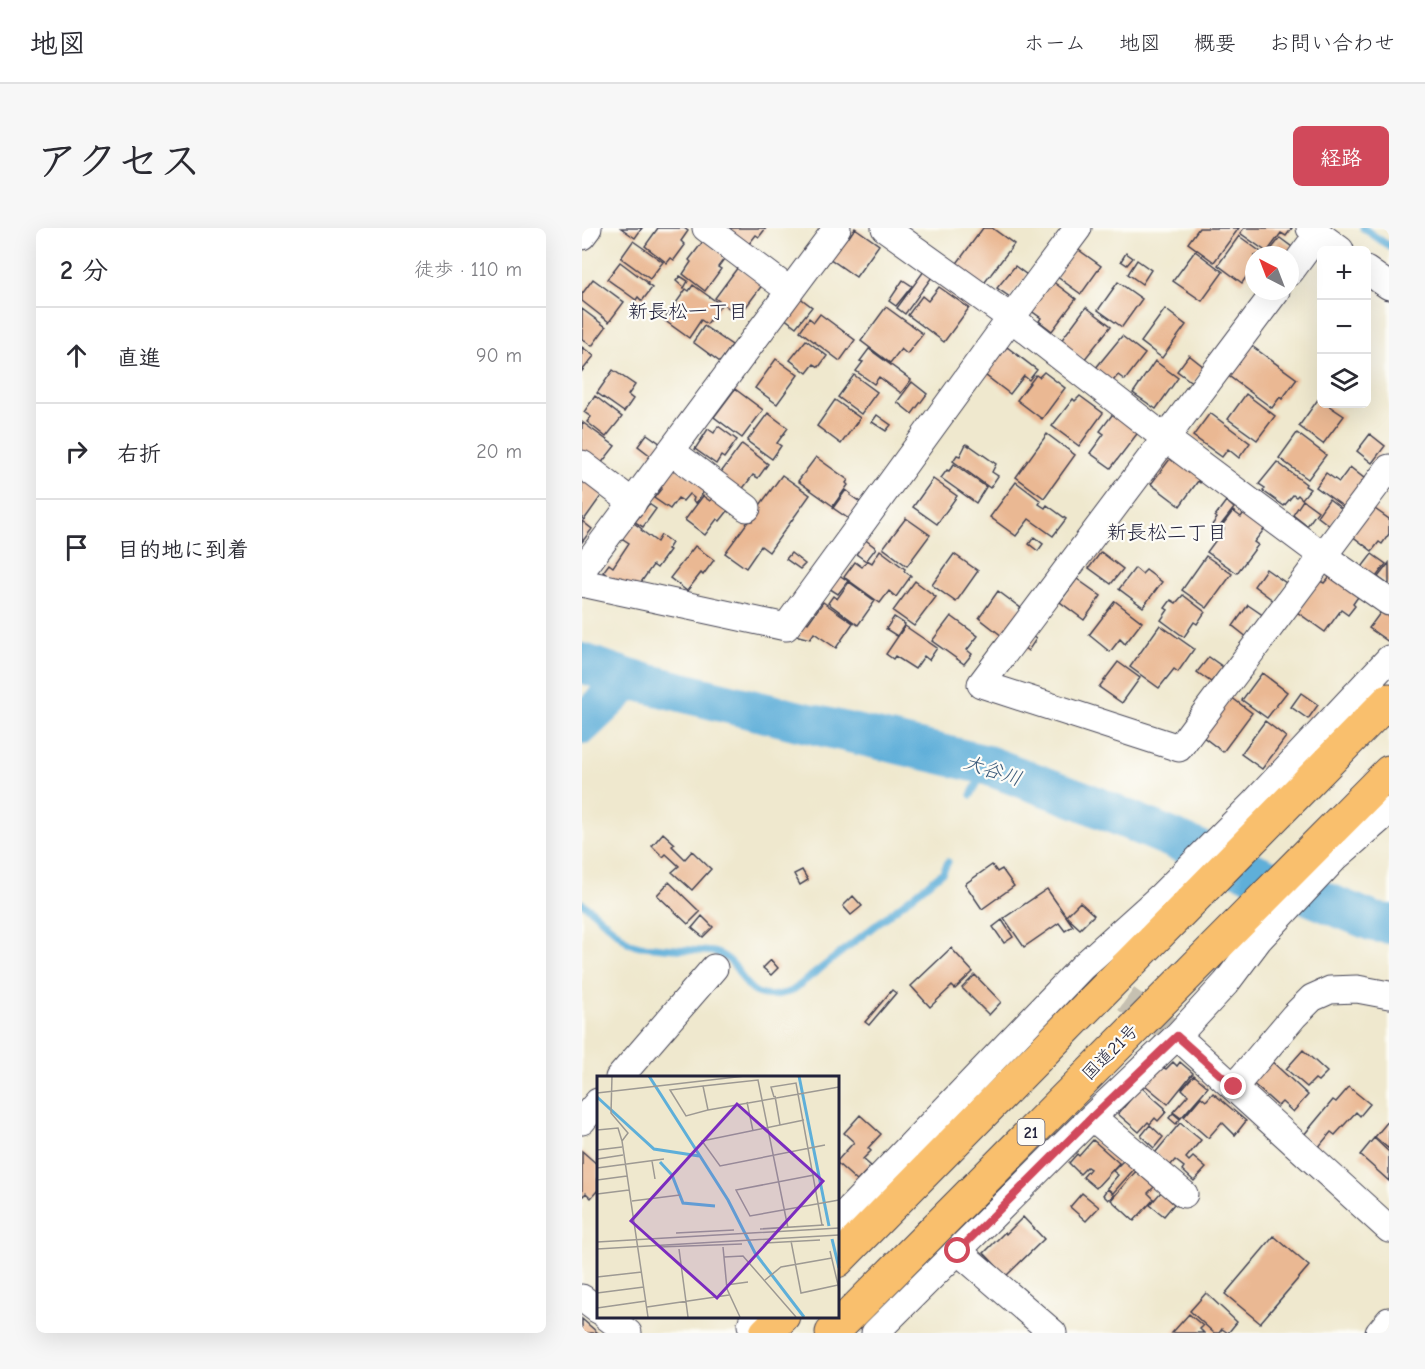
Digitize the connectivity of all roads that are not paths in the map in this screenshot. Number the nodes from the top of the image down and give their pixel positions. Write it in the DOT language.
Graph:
graph roads {
  1 [pos="588,228"];
  2 [pos="706,228"];
  3 [pos="837,228"];
  4 [pos="885,228"];
  5 [pos="1078,228"];
  6 [pos="1314,231"];
  7 [pos="582,236"];
  8 [pos="1335,246"];
  9 [pos="1299,257"];
  10 [pos="1371,273"];
  11 [pos="1389,286"];
  12 [pos="790,291"];
  13 [pos="1269,300"];
  14 [pos="1011,318"];
  15 [pos="1165,438"];
  16 [pos="671,451"];
  17 [pos="582,464"];
  18 [pos="1389,468"];
  19 [pos="633,502"];
  20 [pos="747,508"];
  21 [pos="1323,556"];
  22 [pos="582,570"];
  23 [pos="582,583"];
  24 [pos="1389,602"];
  25 [pos="1389,659"];
  26 [pos="1389,700"];
  27 [pos="1389,772"];
  28 [pos="1389,811"];
  29 [pos="1259,815"];
  30 [pos="1322,855"];
  31 [pos="1177,898"];
  32 [pos="1245,935"];
  33 [pos="714,968"];
  34 [pos="1389,995"];
  35 [pos="1177,1036"];
  36 [pos="621,1076"];
  37 [pos="1234,1087"];
  38 [pos="597,1103"];
  39 [pos="1092,1117"];
  40 [pos="582,1121"];
  41 [pos="1184,1194"];
  42 [pos="1384,1215"];
  43 [pos="838,1221"];
  44 [pos="958,1251"];
  45 [pos="838,1260"];
  46 [pos="582,1298"];
  47 [pos="597,1309"];
  48 [pos="607,1318"];
  49 [pos="754,1318"];
  50 [pos="782,1318"];
  51 [pos="1389,1321"];
  52 [pos="628,1333"];
  53 [pos="755,1333"];
  54 [pos="766,1333"];
  55 [pos="832,1333"];
  56 [pos="875,1333"];
  57 [pos="1053,1333"];
  58 [pos="1379,1333"];
  1 -- 7 [label="street"];
  2 -- 12 [label="street"];
  3 -- 12 [label="street"];
  4 -- 14 [label="street"];
  5 -- 14 [label="street"];
  6 -- 8 [label="street"];
  6 -- 9 [label="street"];
  10 -- 11 [label="street"];
  12 -- 16 [label="street"];
  13 -- 15 [label="street"];
  14 -- 15 [label="street"];
  14 -- 23 [label="street"];
  15 -- 21 [label="street"];
  15 -- 21 [label="street"];
  16 -- 19 [label="street"];
  16 -- 20 [label="street"];
  17 -- 19 [label="street"];
  18 -- 21 [label="street"];
  19 -- 22 [label="street"];
  21 -- 24 [label="street"];
  25 -- 29 [label="street"];
  26 -- 29 [label="highway"];
  27 -- 30 [label="highway, 国道21号 / 21"];
  28 -- 30 [label="street"];
  29 -- 31 [label="highway"];
  30 -- 32 [label="highway, 国道21号 / 21"];
  31 -- 43 [label="street"];
  31 -- 45 [label="highway"];
  32 -- 35 [label="street"];
  32 -- 55 [label="highway, 国道21号 / 21"];
  33 -- 36 [label="street"];
  34 -- 37 [label="street"];
  35 -- 37 [label="street"];
  35 -- 39 [label="street"];
  37 -- 42 [label="street"];
  38 -- 40 [label="street"];
  39 -- 41 [label="street"];
  39 -- 44 [label="street"];
  44 -- 56 [label="street"];
  44 -- 57 [label="street"];
  46 -- 47 [label="street"];
  48 -- 52 [label="street"];
  49 -- 53 [label="street"];
  50 -- 54 [label="highway"];
  51 -- 58 [label="street"];
}
